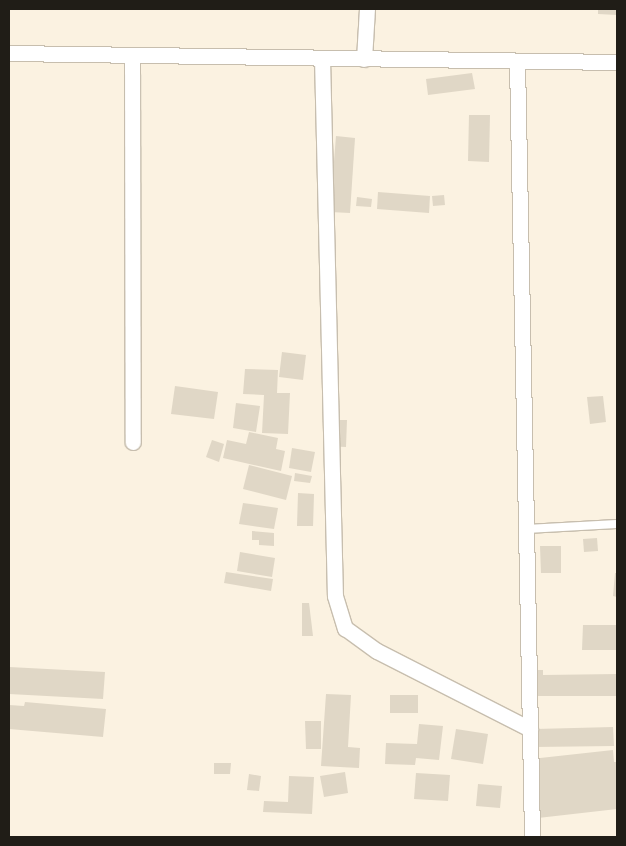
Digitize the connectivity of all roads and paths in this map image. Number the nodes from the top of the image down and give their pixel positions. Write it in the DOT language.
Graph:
graph roads {
  1 [pos="367,9"];
  2 [pos="9,54"];
  3 [pos="132,55"];
  4 [pos="322,58"];
  5 [pos="364,59"];
  6 [pos="516,61"];
  7 [pos="617,62"];
  8 [pos="133,442"];
  9 [pos="617,524"];
  10 [pos="526,529"];
  11 [pos="530,729"];
  12 [pos="532,837"];
  1 -- 5 [label="street"];
  2 -- 3 [label="street"];
  3 -- 4 [label="street"];
  3 -- 8 [label="street"];
  4 -- 5 [label="street"];
  4 -- 11 [label="street"];
  5 -- 6 [label="street"];
  6 -- 7 [label="street"];
  6 -- 10 [label="street"];
  9 -- 10 [label="lane"];
  10 -- 11 [label="street"];
  11 -- 12 [label="street"];
}
